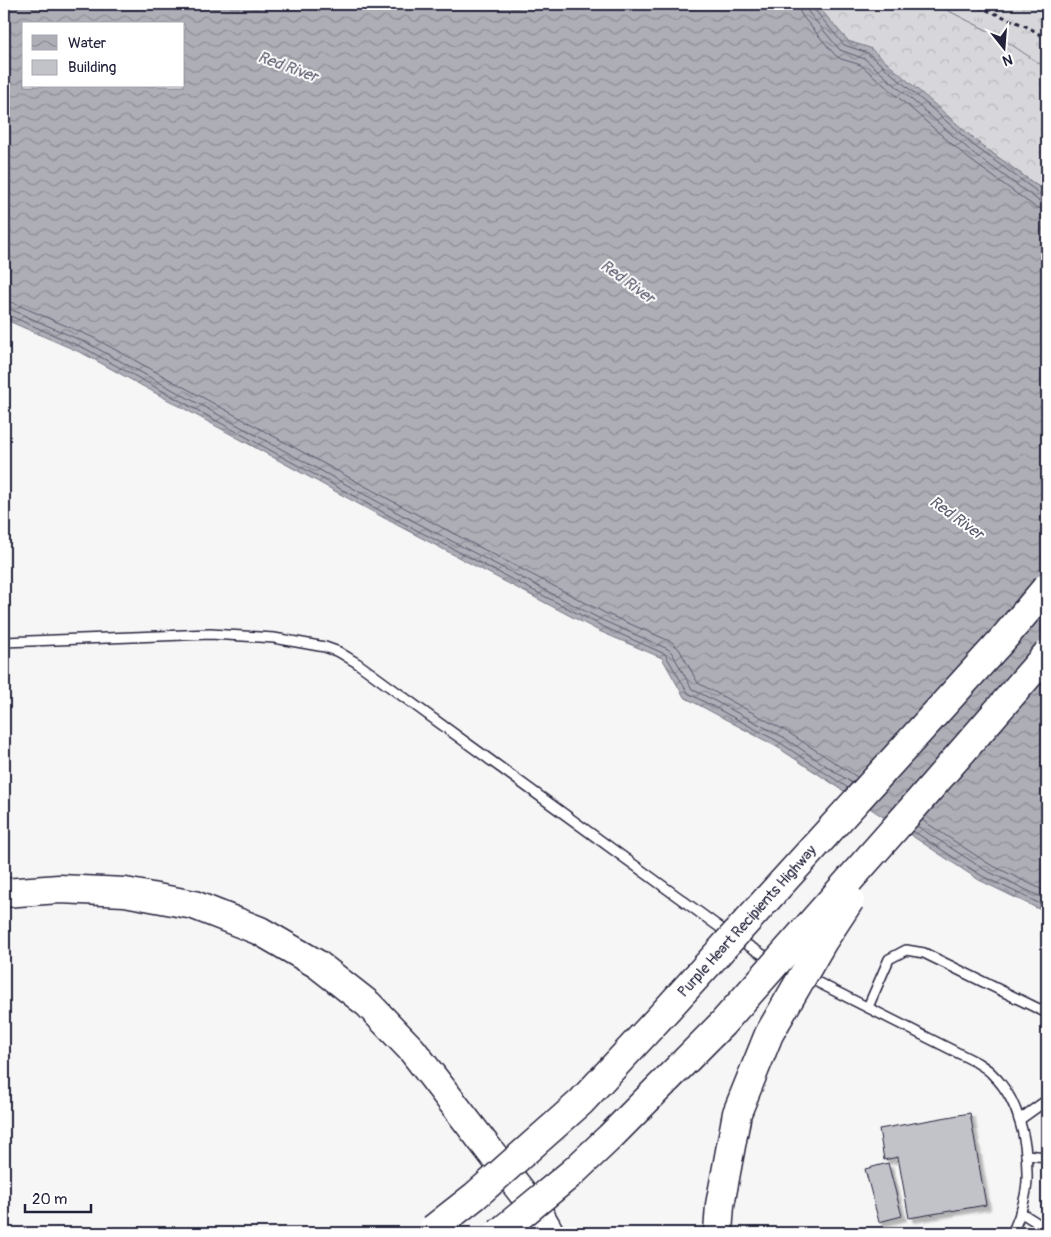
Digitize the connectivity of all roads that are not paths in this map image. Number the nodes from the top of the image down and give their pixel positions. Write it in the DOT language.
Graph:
graph roads {
  1 [pos="1047,587"];
  2 [pos="4,642"];
  3 [pos="1047,654"];
  4 [pos="913,808"];
  5 [pos="4,893"];
  6 [pos="783,967"];
  7 [pos="798,974"];
  8 [pos="868,1007"];
  9 [pos="1047,1013"];
  10 [pos="1047,1100"];
  11 [pos="1019,1120"];
  12 [pos="1026,1155"];
  13 [pos="1047,1157"];
  14 [pos="1020,1212"];
  15 [pos="1047,1229"];
  16 [pos="430,1231"];
  17 [pos="499,1233"];
  18 [pos="550,1233"];
  19 [pos="718,1233"];
  20 [pos="1012,1233"];
  1 -- 16 [label="highway, Purple Heart Recipients Highway, bridge"];
  2 -- 6 [label="lane"];
  3 -- 4 [label="highway, bridge"];
  4 -- 17 [label="highway, bridge"];
  4 -- 19 [label="highway, bridge"];
  5 -- 18 [label="highway"];
  7 -- 8 [label="lane"];
  8 -- 9 [label="lane"];
  8 -- 11 [label="lane"];
  10 -- 11 [label="lane"];
  11 -- 12 [label="lane"];
  12 -- 13 [label="lane"];
  12 -- 14 [label="lane"];
  14 -- 15 [label="lane"];
  14 -- 20 [label="lane"];
}
